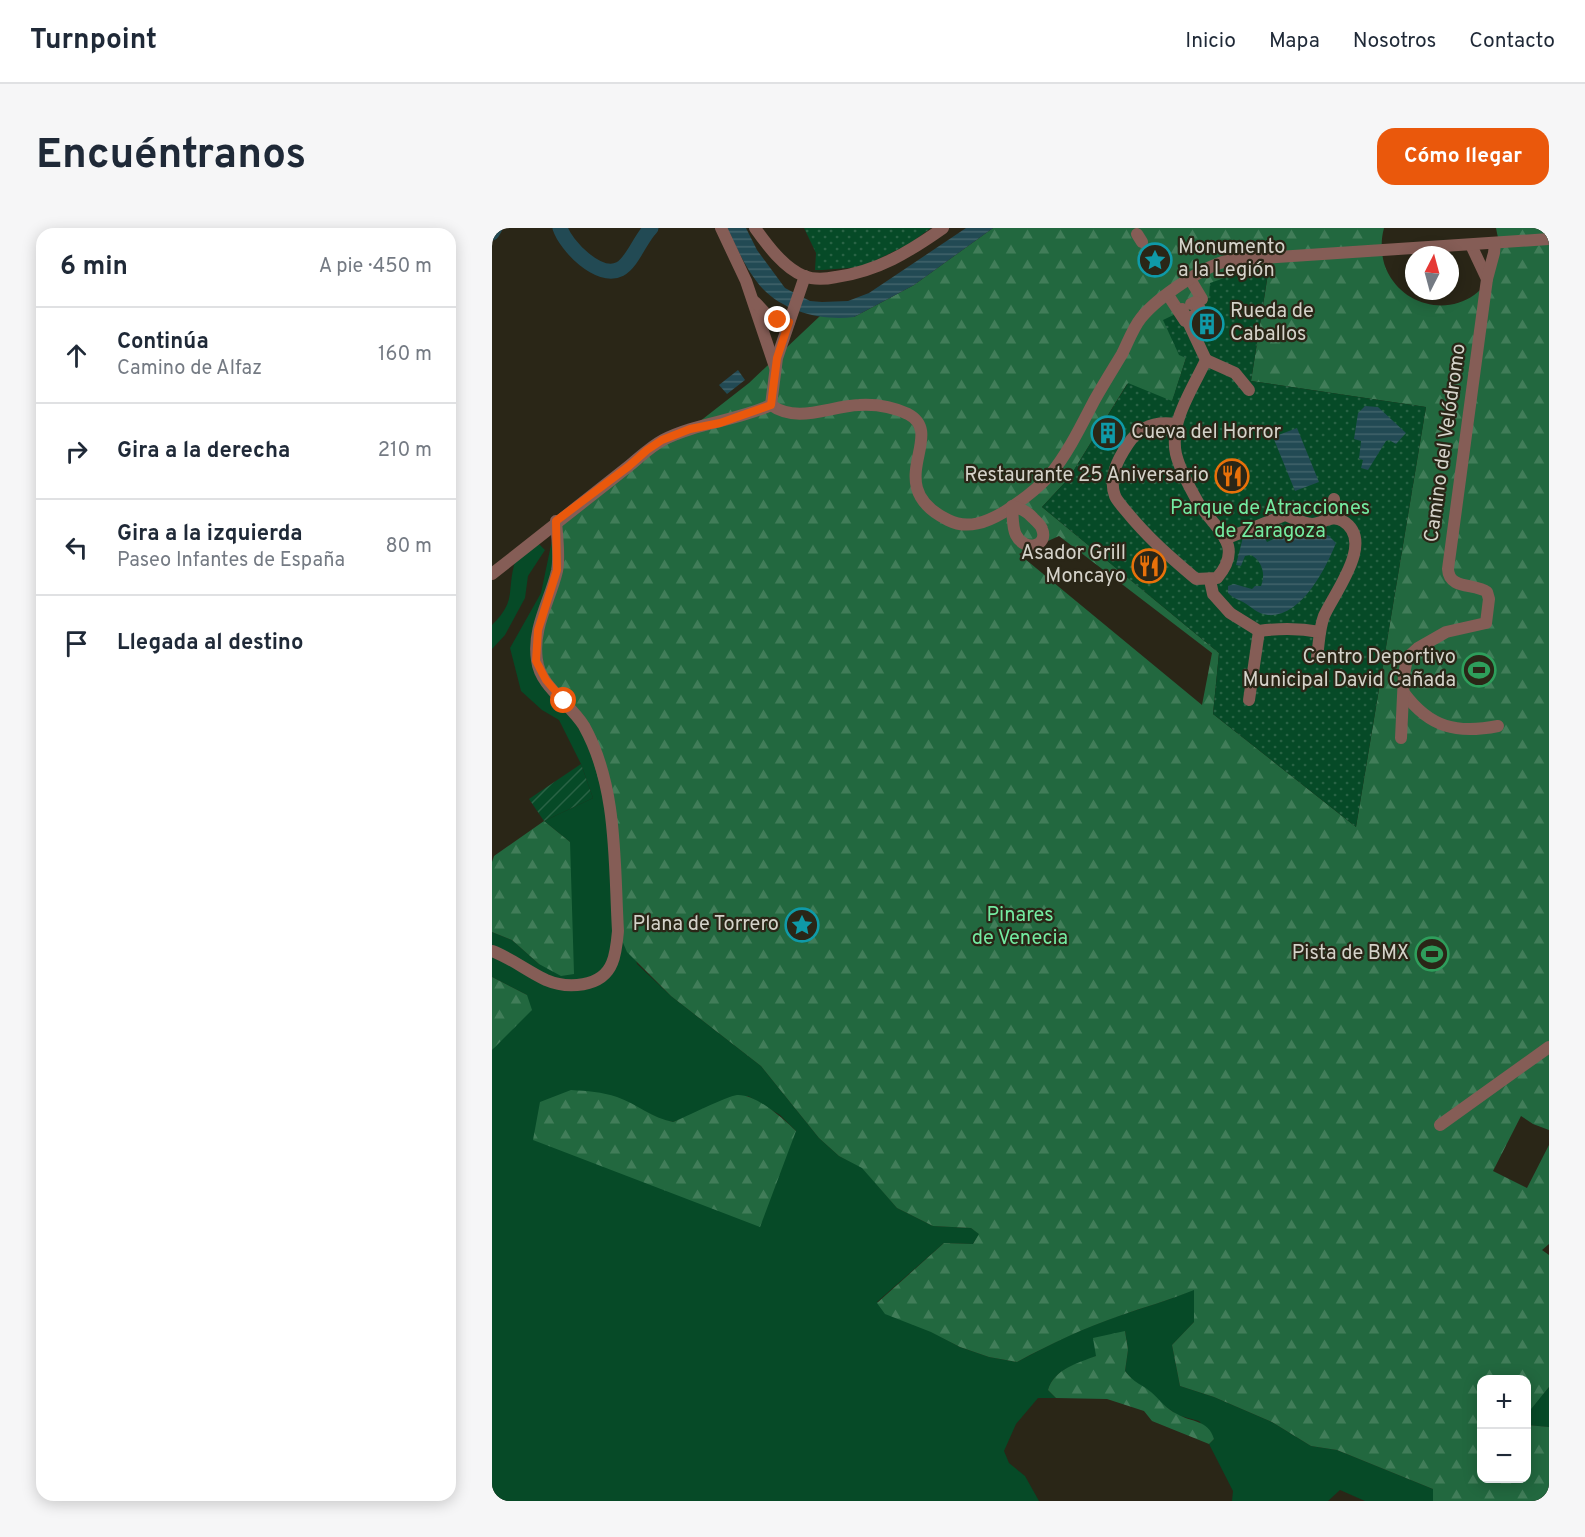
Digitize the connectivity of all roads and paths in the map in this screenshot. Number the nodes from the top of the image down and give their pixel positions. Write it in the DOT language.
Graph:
graph roads {
  1 [pos="755,228"];
  2 [pos="943,228"];
  3 [pos="721,229"];
  4 [pos="1549,239"];
  5 [pos="1495,243"];
  6 [pos="1471,245"];
  7 [pos="805,276"];
  8 [pos="1487,279"];
  9 [pos="1176,286"];
  10 [pos="752,296"];
  11 [pos="1191,310"];
  12 [pos="791,318"];
  13 [pos="1206,360"];
  14 [pos="775,367"];
  15 [pos="1250,390"];
  16 [pos="771,405"];
  17 [pos="1176,424"];
  18 [pos="1026,496"];
  19 [pos="1334,499"];
  20 [pos="1012,506"];
  21 [pos="1027,512"];
  22 [pos="1332,518"];
  23 [pos="556,521"];
  24 [pos="1225,539"];
  25 [pos="492,574"];
  26 [pos="1210,580"];
  27 [pos="1260,632"];
  28 [pos="1320,632"];
  29 [pos="1317,657"];
  30 [pos="1404,693"];
  31 [pos="1249,700"];
  32 [pos="1498,726"];
  33 [pos="1401,738"];
  34 [pos="492,951"];
  35 [pos="1549,1047"];
  36 [pos="1440,1125"];
  1 -- 7 [label="street"];
  2 -- 7 [label="street"];
  3 -- 10 [label="street"];
  4 -- 5 [label="street"];
  5 -- 6 [label="street"];
  5 -- 8 [label="street, Camino del Velódromo"];
  6 -- 8 [label="street"];
  6 -- 9 [label="street"];
  7 -- 12 [label="street"];
  8 -- 30 [label="street, Camino del Velódromo"];
  9 -- 11 [label="street"];
  9 -- 11 [label="street"];
  9 -- 18 [label="street"];
  10 -- 12 [label="street"];
  10 -- 14 [label="street"];
  11 -- 13 [label="street"];
  12 -- 14 [label="street"];
  13 -- 15 [label="street"];
  13 -- 17 [label="street"];
  14 -- 16 [label="street"];
  16 -- 20 [label="street"];
  16 -- 23 [label="street"];
  17 -- 24 [label="street"];
  17 -- 26 [label="street"];
  18 -- 20 [label="street"];
  18 -- 21 [label="street"];
  19 -- 22 [label="street"];
  20 -- 21 [label="street"];
  20 -- 21 [label="street"];
  22 -- 24 [label="street"];
  22 -- 28 [label="street"];
  23 -- 25 [label="street"];
  23 -- 34 [label="street"];
  24 -- 26 [label="street"];
  26 -- 27 [label="street"];
  27 -- 28 [label="street"];
  27 -- 31 [label="street"];
  28 -- 29 [label="street"];
  30 -- 32 [label="street"];
  30 -- 33 [label="street"];
  35 -- 36 [label="street"];
}
